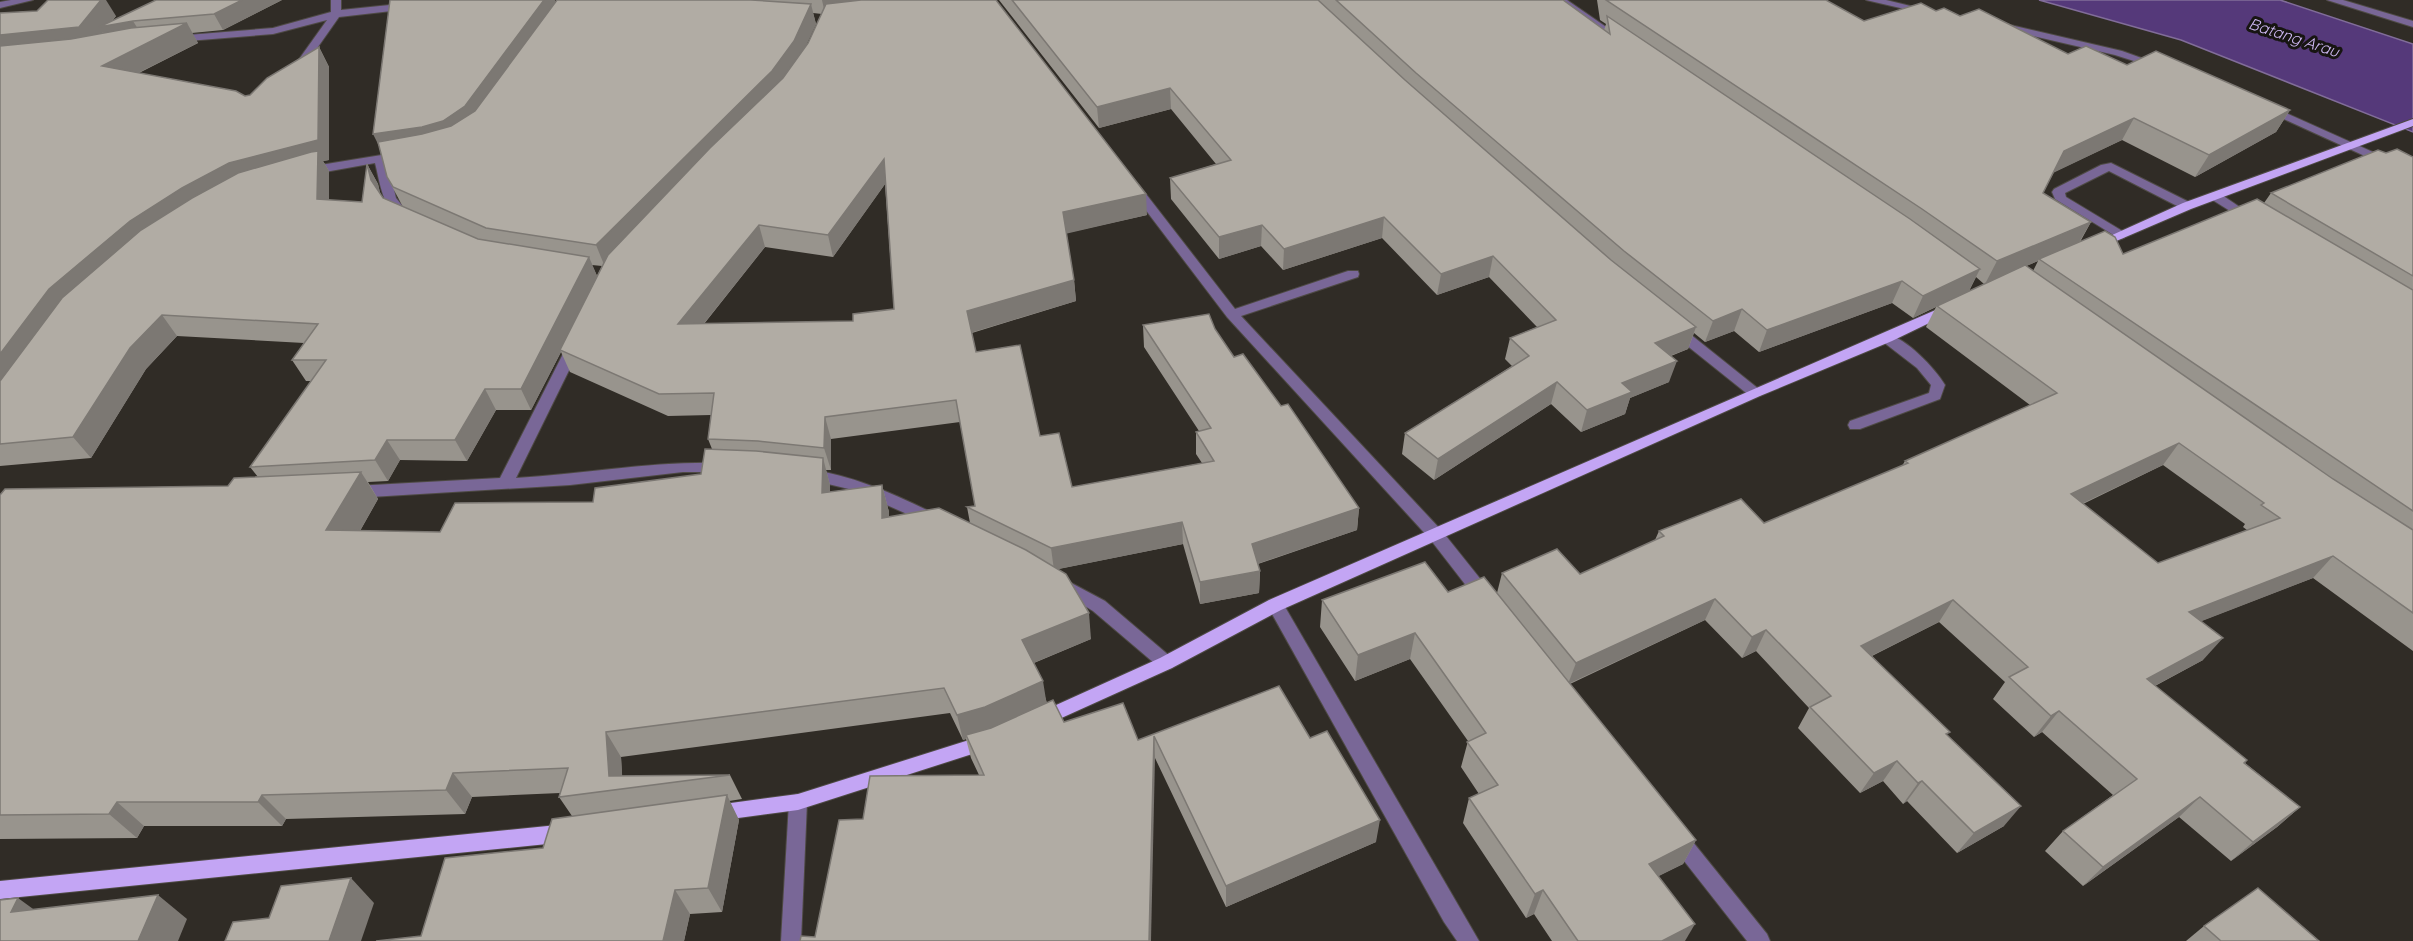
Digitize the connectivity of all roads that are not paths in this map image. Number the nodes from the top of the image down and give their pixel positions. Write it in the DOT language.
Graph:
graph roads {
  1 [pos="28,0"];
  2 [pos="336,0"];
  3 [pos="1560,0"];
  4 [pos="1871,0"];
  5 [pos="2332,0"];
  6 [pos="422,4"];
  7 [pos="0,5"];
  8 [pos="1935,13"];
  9 [pos="336,14"];
  10 [pos="1992,24"];
  11 [pos="2413,24"];
  12 [pos="166,40"];
  13 [pos="1629,46"];
  14 [pos="2163,68"];
  15 [pos="286,80"];
  16 [pos="2256,103"];
  17 [pos="2413,122"];
  18 [pos="2360,143"];
  19 [pos="411,153"];
  20 [pos="380,158"];
  21 [pos="2413,174"];
  22 [pos="292,175"];
  23 [pos="1130,181"];
  24 [pos="2215,196"];
  25 [pos="2187,206"];
  26 [pos="420,222"];
  27 [pos="2264,226"];
  28 [pos="2120,235"];
  29 [pos="2079,253"];
  30 [pos="1353,274"];
  31 [pos="1962,302"];
  32 [pos="1232,314"];
  33 [pos="1666,321"];
  34 [pos="582,330"];
  35 [pos="1887,338"];
  36 [pos="1755,393"];
  37 [pos="1855,425"];
  38 [pos="741,469"];
  39 [pos="796,473"];
  40 [pos="505,484"];
  41 [pos="338,493"];
  42 [pos="949,528"];
  43 [pos="1436,535"];
  44 [pos="1047,575"];
  45 [pos="1275,605"];
  46 [pos="1495,609"];
  47 [pos="1166,663"];
  48 [pos="1027,726"];
  49 [pos="1005,735"];
  50 [pos="798,802"];
  51 [pos="704,814"];
  52 [pos="1664,821"];
  53 [pos="586,830"];
  54 [pos="0,890"];
  55 [pos="791,941"];
  56 [pos="1470,941"];
  57 [pos="1760,941"];
  1 -- 7 [label="street"];
  2 -- 9 [label="street"];
  3 -- 13 [label="street"];
  4 -- 8 [label="street"];
  5 -- 11 [label="street"];
  6 -- 9 [label="street"];
  9 -- 12 [label="street"];
  9 -- 15 [label="street"];
  10 -- 14 [label="street"];
  16 -- 18 [label="street"];
  17 -- 18 [label="main road"];
  18 -- 21 [label="street"];
  18 -- 24 [label="main road"];
  19 -- 20 [label="street"];
  20 -- 22 [label="street"];
  20 -- 26 [label="street"];
  23 -- 32 [label="street"];
  24 -- 25 [label="main road"];
  24 -- 27 [label="street"];
  25 -- 28 [label="main road"];
  25 -- 28 [label="street"];
  28 -- 29 [label="main road"];
  30 -- 32 [label="street"];
  31 -- 35 [label="main road"];
  32 -- 43 [label="street"];
  33 -- 36 [label="street"];
  34 -- 40 [label="street"];
  35 -- 36 [label="main road"];
  35 -- 37 [label="street"];
  36 -- 43 [label="main road"];
  38 -- 40 [label="street"];
  39 -- 42 [label="street"];
  40 -- 41 [label="street"];
  43 -- 45 [label="main road"];
  43 -- 46 [label="street"];
  44 -- 47 [label="street"];
  45 -- 47 [label="main road"];
  45 -- 56 [label="street"];
  47 -- 48 [label="main road"];
  49 -- 50 [label="main road"];
  50 -- 51 [label="main road"];
  50 -- 55 [label="street"];
  52 -- 57 [label="street"];
  53 -- 54 [label="main road"];
}
